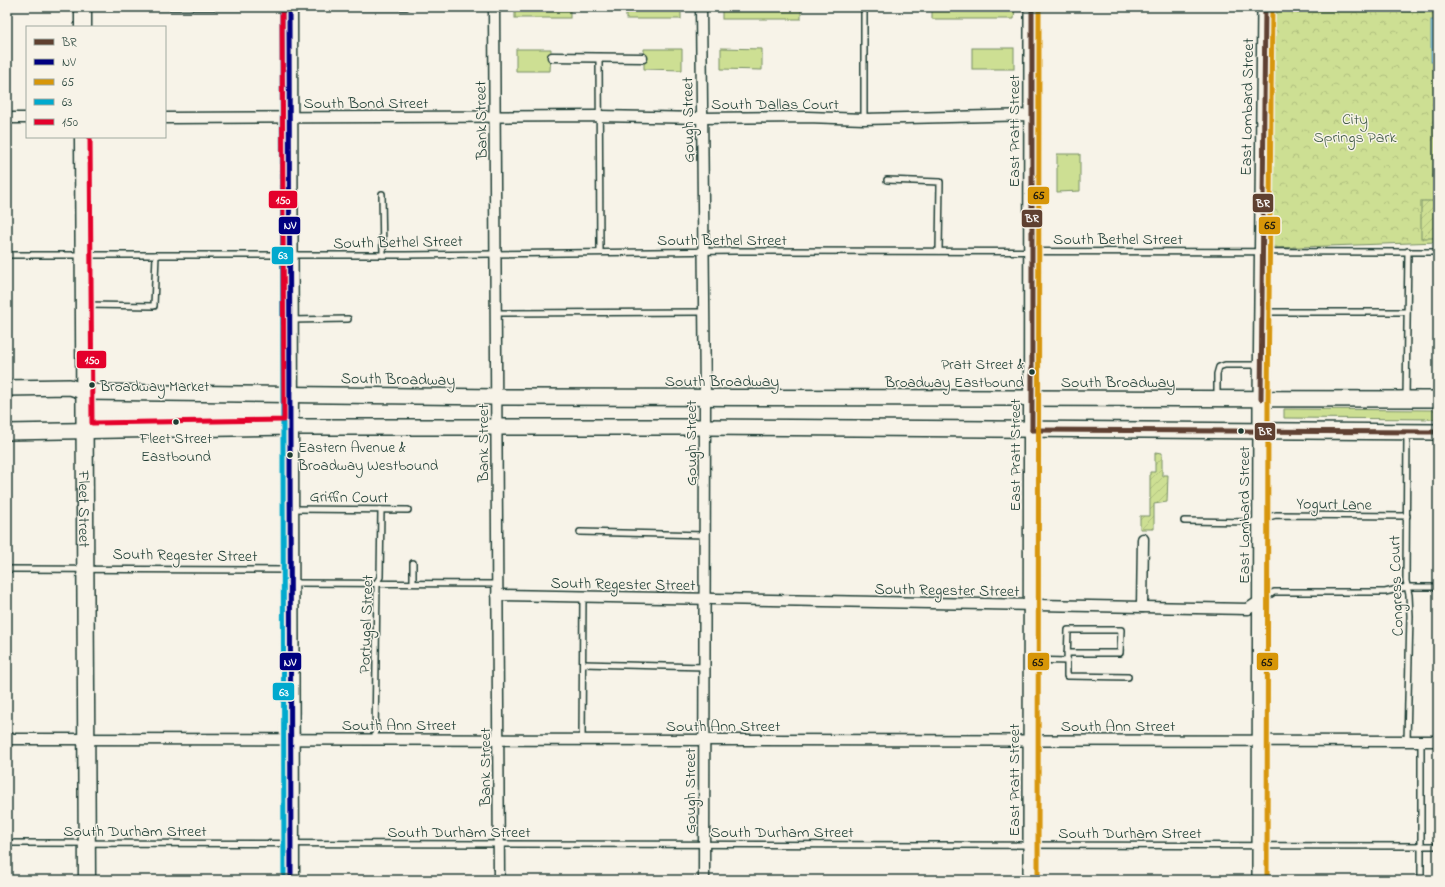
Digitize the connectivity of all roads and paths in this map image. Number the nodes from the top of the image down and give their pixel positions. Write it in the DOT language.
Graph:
graph roads {
  1 [pos="83,7"];
  2 [pos="289,7"];
  3 [pos="328,7"];
  4 [pos="406,7"];
  5 [pos="494,7"];
  6 [pos="701,7"];
  7 [pos="864,7"];
  8 [pos="1032,7"];
  9 [pos="1265,7"];
  10 [pos="83,26"];
  11 [pos="552,57"];
  12 [pos="599,57"];
  13 [pos="643,58"];
  14 [pos="1032,115"];
  15 [pos="495,116"];
  16 [pos="599,116"];
  17 [pos="289,117"];
  18 [pos="7,118"];
  19 [pos="26,118"];
  20 [pos="166,118"];
  21 [pos="702,118"];
  22 [pos="864,119"];
  23 [pos="83,138"];
  24 [pos="887,180"];
  25 [pos="382,194"];
  26 [pos="939,251"];
  27 [pos="1262,251"];
  28 [pos="1408,251"];
  29 [pos="600,252"];
  30 [pos="703,252"];
  31 [pos="1031,252"];
  32 [pos="1438,252"];
  33 [pos="84,254"];
  34 [pos="496,254"];
  35 [pos="7,255"];
  36 [pos="156,255"];
  37 [pos="290,255"];
  38 [pos="383,255"];
  39 [pos="84,305"];
  40 [pos="705,312"];
  41 [pos="1262,312"];
  42 [pos="1407,312"];
  43 [pos="497,313"];
  44 [pos="348,319"];
  45 [pos="290,320"];
  46 [pos="1262,365"];
  47 [pos="7,388"];
  48 [pos="85,392"];
  49 [pos="290,394"];
  50 [pos="497,397"];
  51 [pos="705,397"];
  52 [pos="1032,399"];
  53 [pos="1217,399"];
  54 [pos="1261,399"];
  55 [pos="1406,399"];
  56 [pos="1438,399"];
  57 [pos="705,426"];
  58 [pos="291,427"];
  59 [pos="497,427"];
  60 [pos="85,430"];
  61 [pos="1032,430"];
  62 [pos="1261,430"];
  63 [pos="7,432"];
  64 [pos="1407,432"];
  65 [pos="1438,432"];
  66 [pos="291,509"];
  67 [pos="381,510"];
  68 [pos="408,510"];
  69 [pos="1406,516"];
  70 [pos="1261,519"];
  71 [pos="1184,521"];
  72 [pos="580,532"];
  73 [pos="705,535"];
  74 [pos="1143,539"];
  75 [pos="414,563"];
  76 [pos="86,568"];
  77 [pos="7,569"];
  78 [pos="291,577"];
  79 [pos="376,582"];
  80 [pos="414,583"];
  81 [pos="497,584"];
  82 [pos="1407,586"];
  83 [pos="1438,586"];
  84 [pos="497,595"];
  85 [pos="583,597"];
  86 [pos="705,600"];
  87 [pos="1260,601"];
  88 [pos="1031,606"];
  89 [pos="1142,607"];
  90 [pos="1067,653"];
  91 [pos="1031,660"];
  92 [pos="1067,661"];
  93 [pos="582,664"];
  94 [pos="705,667"];
  95 [pos="1128,677"];
  96 [pos="7,739"];
  97 [pos="291,739"];
  98 [pos="375,739"];
  99 [pos="499,739"];
  100 [pos="1260,739"];
  101 [pos="86,740"];
  102 [pos="582,740"];
  103 [pos="704,740"];
  104 [pos="1031,741"];
  105 [pos="1407,741"];
  106 [pos="1421,741"];
  107 [pos="1438,741"];
  108 [pos="7,842"];
  109 [pos="87,842"];
  110 [pos="499,843"];
  111 [pos="704,843"];
  112 [pos="291,844"];
  113 [pos="1031,845"];
  114 [pos="1260,845"];
  115 [pos="1421,845"];
  116 [pos="1438,846"];
  117 [pos="87,880"];
  118 [pos="291,880"];
  119 [pos="500,880"];
  120 [pos="704,880"];
  121 [pos="1031,880"];
  122 [pos="1260,880"];
  123 [pos="1421,880"];
  1 -- 2 [label="lane"];
  1 -- 10 [label="main road"];
  2 -- 3 [label="lane"];
  2 -- 17 [label="main road"];
  3 -- 4 [label="lane"];
  5 -- 15 [label="street, Bank Street"];
  6 -- 21 [label="street, Gough Street"];
  7 -- 22 [label="lane"];
  8 -- 14 [label="main road, East Pratt Street"];
  9 -- 27 [label="main road, East Lombard Street"];
  11 -- 12 [label="street"];
  12 -- 13 [label="street"];
  12 -- 16 [label="lane"];
  14 -- 22 [label="street, South Dallas Court"];
  14 -- 31 [label="main road, East Pratt Street"];
  15 -- 16 [label="street, South Dallas Court"];
  15 -- 17 [label="street, South Bond Street"];
  15 -- 34 [label="street, Bank Street"];
  16 -- 21 [label="street, South Dallas Court"];
  16 -- 29 [label="lane"];
  17 -- 20 [label="street, South Bond Street"];
  17 -- 37 [label="main road"];
  18 -- 19 [label="street"];
  21 -- 22 [label="street, South Dallas Court"];
  21 -- 30 [label="street, Gough Street"];
  23 -- 33 [label="main road, Fleet Street"];
  24 -- 26 [label="lane"];
  25 -- 38 [label="lane"];
  26 -- 30 [label="lane, South Bethel Street"];
  26 -- 31 [label="lane, South Bethel Street"];
  27 -- 28 [label="lane, South Bethel Street"];
  27 -- 31 [label="lane, South Bethel Street"];
  27 -- 41 [label="main road, East Lombard Street"];
  28 -- 32 [label="lane, South Bethel Street"];
  28 -- 42 [label="lane"];
  29 -- 30 [label="lane, South Bethel Street"];
  29 -- 34 [label="lane, South Bethel Street"];
  30 -- 40 [label="street, Gough Street"];
  31 -- 52 [label="main road, East Pratt Street"];
  33 -- 35 [label="lane, South Bethel Street"];
  33 -- 36 [label="lane, South Bethel Street"];
  33 -- 39 [label="main road, Fleet Street"];
  34 -- 38 [label="lane, South Bethel Street"];
  34 -- 43 [label="street, Bank Street"];
  36 -- 37 [label="lane, South Bethel Street"];
  36 -- 39 [label="lane"];
  37 -- 38 [label="lane, South Bethel Street"];
  37 -- 45 [label="main road"];
  39 -- 48 [label="main road, Fleet Street"];
  40 -- 43 [label="lane"];
  40 -- 51 [label="street, Gough Street"];
  41 -- 42 [label="lane"];
  41 -- 46 [label="main road, East Lombard Street"];
  42 -- 55 [label="lane"];
  43 -- 50 [label="street, Bank Street"];
  44 -- 45 [label="lane"];
  45 -- 49 [label="main road"];
  46 -- 53 [label="lane"];
  46 -- 54 [label="main road, East Lombard Street"];
  47 -- 48 [label="main road, South Broadway"];
  48 -- 49 [label="main road, South Broadway"];
  48 -- 60 [label="main road, Fleet Street"];
  49 -- 50 [label="main road, South Broadway"];
  49 -- 58 [label="main road"];
  50 -- 51 [label="main road, South Broadway"];
  50 -- 59 [label="street, Bank Street"];
  51 -- 52 [label="main road, South Broadway"];
  51 -- 57 [label="street, Gough Street"];
  52 -- 53 [label="main road, South Broadway"];
  52 -- 61 [label="main road, East Pratt Street"];
  53 -- 54 [label="main road, South Broadway"];
  54 -- 55 [label="main road, South Broadway"];
  54 -- 62 [label="main road, East Lombard Street"];
  55 -- 56 [label="main road, South Broadway"];
  57 -- 59 [label="main road"];
  57 -- 61 [label="main road"];
  57 -- 73 [label="street, Gough Street"];
  58 -- 59 [label="main road"];
  58 -- 60 [label="main road"];
  58 -- 66 [label="main road"];
  59 -- 81 [label="street, Bank Street"];
  60 -- 63 [label="main road"];
  60 -- 76 [label="main road, Fleet Street"];
  61 -- 62 [label="main road"];
  61 -- 88 [label="main road, East Pratt Street"];
  62 -- 64 [label="main road"];
  62 -- 70 [label="main road, East Lombard Street"];
  64 -- 65 [label="main road"];
  64 -- 69 [label="lane, Congress Court"];
  66 -- 67 [label="lane, Griffin Court"];
  66 -- 78 [label="main road"];
  67 -- 68 [label="lane, Griffin Court"];
  67 -- 79 [label="lane, Portugal Street"];
  69 -- 70 [label="lane, Yogurt Lane"];
  69 -- 82 [label="lane, Congress Court"];
  70 -- 71 [label="lane, Yogurt Lane"];
  70 -- 87 [label="main road, East Lombard Street"];
  72 -- 73 [label="lane"];
  73 -- 86 [label="street, Gough Street"];
  74 -- 89 [label="street"];
  75 -- 80 [label="lane"];
  76 -- 77 [label="lane, South Regester Street"];
  76 -- 78 [label="lane, South Regester Street"];
  76 -- 101 [label="main road, Fleet Street"];
  78 -- 79 [label="lane, South Regester Street"];
  78 -- 97 [label="main road"];
  79 -- 80 [label="lane, South Regester Street"];
  79 -- 98 [label="lane, Portugal Street"];
  80 -- 81 [label="lane, South Regester Street"];
  81 -- 84 [label="street, Bank Street"];
  82 -- 83 [label="lane, South Regester Street"];
  82 -- 87 [label="lane, South Regester Street"];
  82 -- 105 [label="lane, Congress Court"];
  84 -- 85 [label="street, South Regester Street"];
  84 -- 99 [label="street, Bank Street"];
  85 -- 86 [label="street, South Regester Street"];
  85 -- 93 [label="lane"];
  86 -- 88 [label="street, South Regester Street"];
  86 -- 94 [label="street, Gough Street"];
  87 -- 89 [label="street, South Regester Street"];
  87 -- 100 [label="main road, East Lombard Street"];
  88 -- 89 [label="street, South Regester Street"];
  88 -- 91 [label="main road, East Pratt Street"];
  90 -- 90 [label="lane"];
  90 -- 92 [label="lane"];
  91 -- 92 [label="lane"];
  91 -- 104 [label="main road, East Pratt Street"];
  92 -- 95 [label="lane"];
  93 -- 94 [label="lane"];
  93 -- 102 [label="lane"];
  94 -- 103 [label="street, Gough Street"];
  96 -- 101 [label="street, South Ann Street"];
  97 -- 98 [label="street, South Ann Street"];
  97 -- 101 [label="street, South Ann Street"];
  97 -- 112 [label="main road"];
  98 -- 99 [label="street, South Ann Street"];
  99 -- 102 [label="street, South Ann Street"];
  99 -- 110 [label="street, Bank Street"];
  100 -- 104 [label="street, South Ann Street"];
  100 -- 105 [label="street, South Ann Street"];
  100 -- 114 [label="main road, East Lombard Street"];
  101 -- 109 [label="main road, Fleet Street"];
  102 -- 103 [label="street, South Ann Street"];
  103 -- 104 [label="street, South Ann Street"];
  103 -- 111 [label="street, Gough Street"];
  104 -- 113 [label="main road, East Pratt Street"];
  105 -- 106 [label="street, South Ann Street"];
  106 -- 107 [label="street, South Ann Street"];
  106 -- 115 [label="lane"];
  108 -- 109 [label="lane, South Durham Street"];
  109 -- 112 [label="lane, South Durham Street"];
  109 -- 117 [label="main road, Fleet Street"];
  110 -- 111 [label="lane, South Durham Street"];
  110 -- 112 [label="lane, South Durham Street"];
  110 -- 119 [label="street, Bank Street"];
  111 -- 113 [label="lane, South Durham Street"];
  111 -- 120 [label="street, Gough Street"];
  112 -- 118 [label="main road"];
  113 -- 114 [label="lane, South Durham Street"];
  113 -- 121 [label="main road, East Pratt Street"];
  114 -- 115 [label="lane, South Durham Street"];
  114 -- 122 [label="main road, East Lombard Street"];
  115 -- 116 [label="lane, South Durham Street"];
  115 -- 123 [label="lane"];
}
